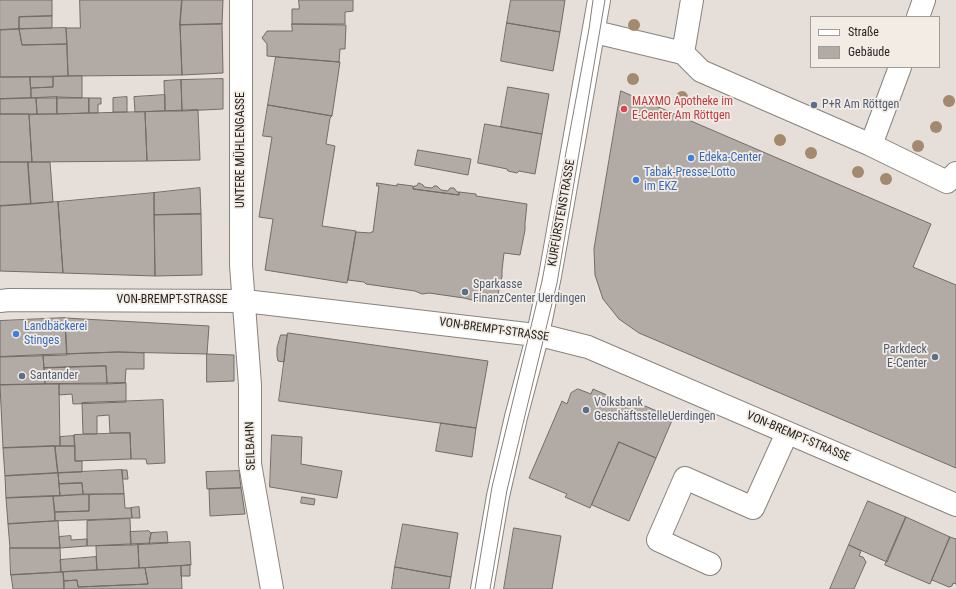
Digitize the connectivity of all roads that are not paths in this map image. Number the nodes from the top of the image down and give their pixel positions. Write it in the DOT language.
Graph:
graph roads {
  1 [pos="241,0"];
  2 [pos="599,0"];
  3 [pos="692,0"];
  4 [pos="924,0"];
  5 [pos="918,16"];
  6 [pos="595,32"];
  7 [pos="682,54"];
  8 [pos="900,68"];
  9 [pos="871,145"];
  10 [pos="952,177"];
  11 [pos="5,300"];
  12 [pos="245,301"];
  13 [pos="538,334"];
  14 [pos="781,430"];
  15 [pos="956,505"];
  16 [pos="710,564"];
  17 [pos="272,589"];
  18 [pos="482,589"];
  1 -- 12 [label="street, UNTERE MÜHLENGASSE"];
  2 -- 6 [label="street, KURFÜRSTENSTRASSE"];
  3 -- 7 [label="street"];
  4 -- 5 [label="street"];
  6 -- 7 [label="street"];
  6 -- 13 [label="street, KURFÜRSTENSTRASSE"];
  7 -- 9 [label="street"];
  8 -- 9 [label="street"];
  9 -- 10 [label="street"];
  11 -- 12 [label="street, VON-BREMPT-STRASSE"];
  12 -- 13 [label="street, VON-BREMPT-STRASSE"];
  12 -- 17 [label="street, SEILBAHN"];
  13 -- 14 [label="street, VON-BREMPT-STRASSE"];
  13 -- 18 [label="street, KURFÜRSTENSTRASSE"];
  14 -- 15 [label="street, VON-BREMPT-STRASSE"];
  14 -- 16 [label="street"];
}
